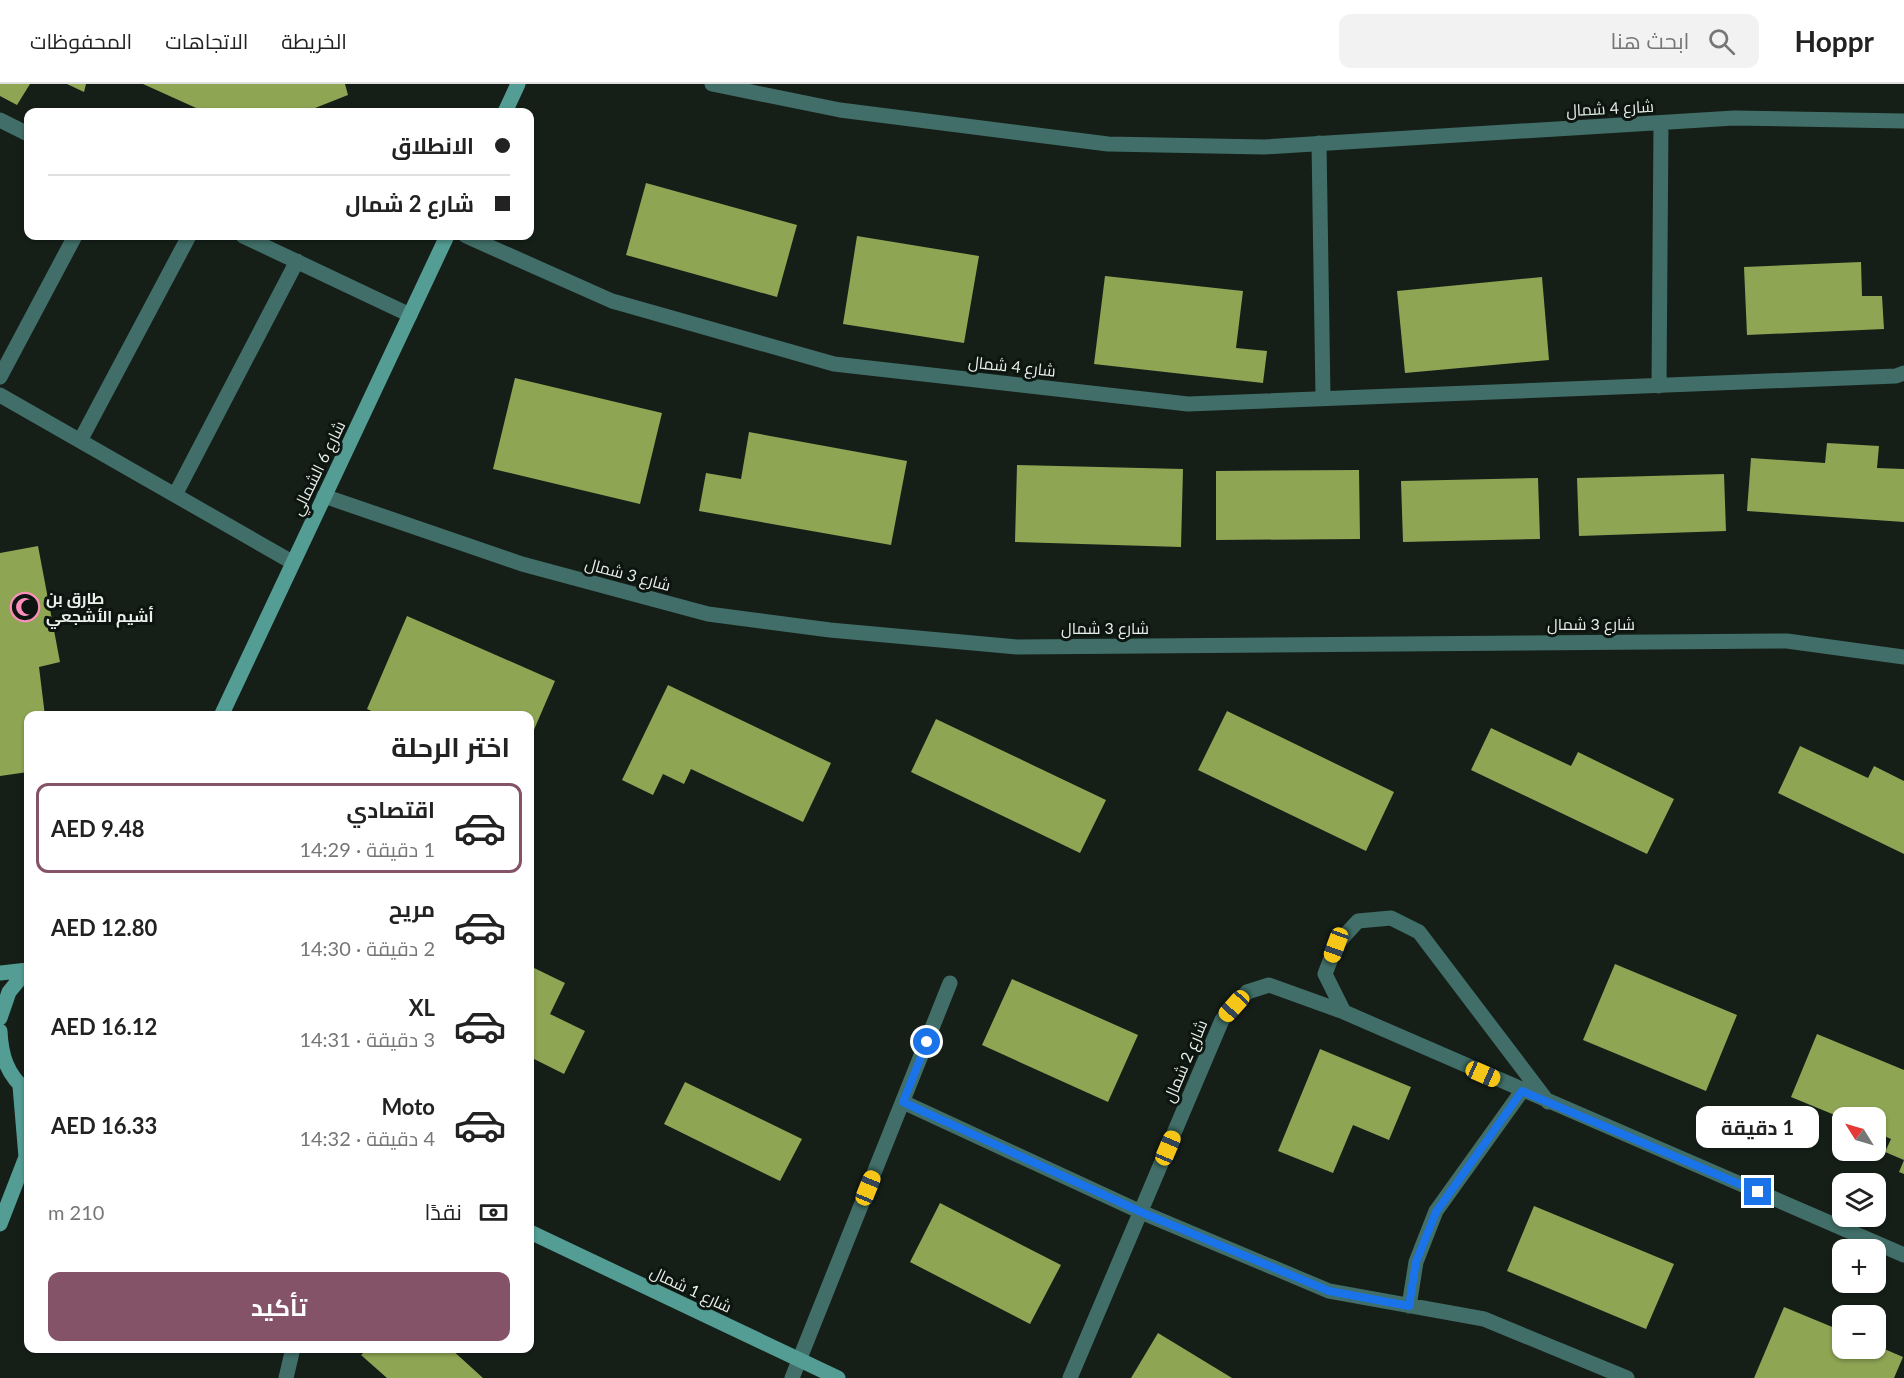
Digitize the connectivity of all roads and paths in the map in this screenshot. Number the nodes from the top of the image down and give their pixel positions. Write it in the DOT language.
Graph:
graph roads {
  1 [pos="518,84"];
  2 [pos="712,84"];
  3 [pos="507,108"];
  4 [pos="1904,121"];
  5 [pos="1,123"];
  6 [pos="1661,123"];
  7 [pos="24,132"];
  8 [pos="1318,143"];
  9 [pos="73,240"];
  10 [pos="187,240"];
  11 [pos="252,240"];
  12 [pos="445,240"];
  13 [pos="475,240"];
  14 [pos="297,261"];
  15 [pos="411,315"];
  16 [pos="1904,373"];
  17 [pos="0,377"];
  18 [pos="1659,386"];
  19 [pos="0,395"];
  20 [pos="1323,397"];
  21 [pos="80,441"];
  22 [pos="176,495"];
  23 [pos="324,496"];
  24 [pos="292,562"];
  25 [pos="1904,657"];
  26 [pos="223,711"];
  27 [pos="24,970"];
  28 [pos="0,973"];
  29 [pos="24,974"];
  30 [pos="950,983"];
  31 [pos="1344,1012"];
  32 [pos="0,1018"];
  33 [pos="0,1030"];
  34 [pos="0,1048"];
  35 [pos="24,1089"];
  36 [pos="1522,1091"];
  37 [pos="903,1102"];
  38 [pos="1549,1103"];
  39 [pos="24,1164"];
  40 [pos="1141,1212"];
  41 [pos="0,1224"];
  42 [pos="534,1234"];
  43 [pos="1904,1255"];
  44 [pos="1409,1306"];
  45 [pos="292,1353"];
  46 [pos="798,1359"];
  47 [pos="286,1378"];
  48 [pos="792,1378"];
  49 [pos="838,1378"];
  50 [pos="1070,1378"];
  51 [pos="1627,1378"];
  1 -- 3 [label="street"];
  2 -- 8 [label="street, شارع 4 شمال"];
  4 -- 6 [label="street, شارع 4 شمال"];
  5 -- 7 [label="street"];
  6 -- 8 [label="street, شارع 4 شمال"];
  6 -- 18 [label="street"];
  8 -- 20 [label="street"];
  9 -- 17 [label="street"];
  10 -- 21 [label="street"];
  11 -- 14 [label="street"];
  12 -- 15 [label="street, شارع 6 الشمالي"];
  13 -- 20 [label="street, شارع 4 شمال"];
  14 -- 15 [label="street"];
  14 -- 22 [label="street"];
  15 -- 23 [label="street, شارع 6 الشمالي"];
  16 -- 18 [label="street, شارع 4 شمال"];
  18 -- 20 [label="street, شارع 4 شمال"];
  19 -- 21 [label="street"];
  21 -- 22 [label="street"];
  22 -- 24 [label="street"];
  23 -- 24 [label="street, شارع 6 الشمالي"];
  23 -- 25 [label="street, شارع 3 شمال"];
  24 -- 26 [label="street, شارع 6 الشمالي"];
  27 -- 28 [label="street"];
  29 -- 32 [label="street"];
  30 -- 37 [label="street"];
  31 -- 36 [label="street, شارع 2 شمال"];
  31 -- 38 [label="street, شارع 2 شمال"];
  31 -- 40 [label="street, شارع 2 شمال"];
  33 -- 34 [label="street"];
  34 -- 35 [label="street"];
  36 -- 38 [label="street, شارع 2 شمال"];
  36 -- 44 [label="street"];
  37 -- 40 [label="street"];
  37 -- 46 [label="street"];
  38 -- 43 [label="street, شارع 2 شمال"];
  39 -- 41 [label="street"];
  40 -- 44 [label="street"];
  40 -- 50 [label="street, شارع 2 شمال"];
  42 -- 46 [label="street, شارع 1 شمال"];
  44 -- 51 [label="street"];
  45 -- 47 [label="street"];
  46 -- 48 [label="street"];
  46 -- 49 [label="street, شارع 1 شمال"];
}
